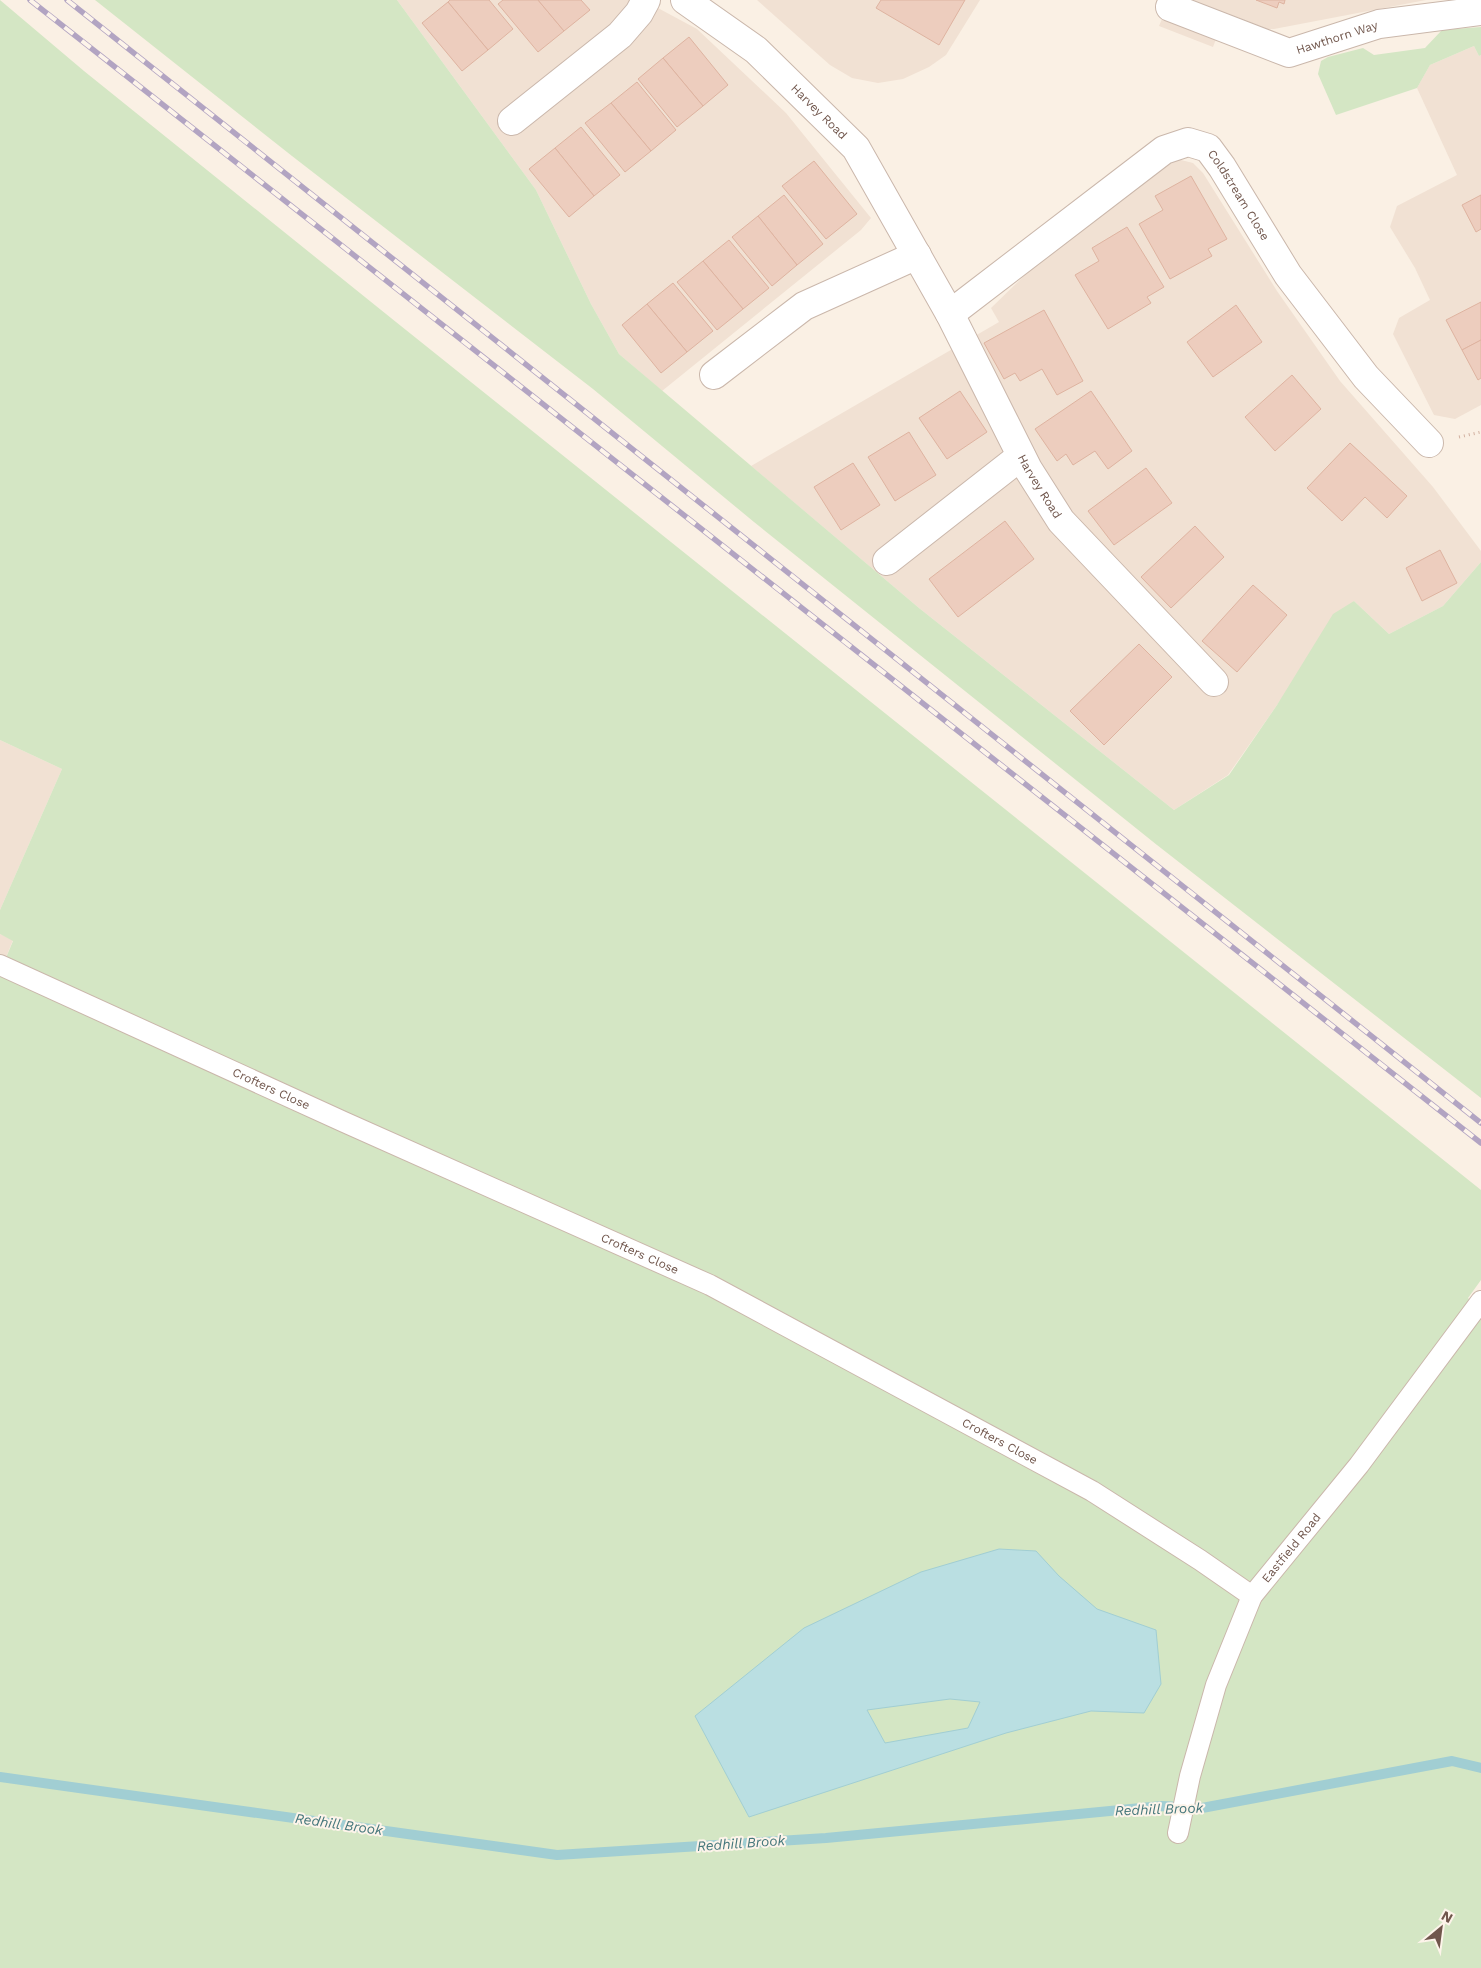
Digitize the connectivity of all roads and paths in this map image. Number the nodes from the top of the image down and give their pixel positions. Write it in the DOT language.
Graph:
graph roads {
  1 [pos="646,0"];
  2 [pos="685,0"];
  3 [pos="1170,7"];
  4 [pos="1481,11"];
  5 [pos="512,121"];
  6 [pos="917,255"];
  7 [pos="950,314"];
  8 [pos="714,375"];
  9 [pos="1429,443"];
  10 [pos="1021,456"];
  11 [pos="888,561"];
  12 [pos="1214,682"];
  13 [pos="0,966"];
  14 [pos="1481,1301"];
  15 [pos="1252,1596"];
  16 [pos="1178,1833"];
  1 -- 5 [label="street"];
  2 -- 6 [label="street, Harvey Road"];
  3 -- 4 [label="street, Hawthorn Way"];
  6 -- 7 [label="street, Harvey Road"];
  6 -- 8 [label="street"];
  7 -- 9 [label="street, Coldstream Close"];
  7 -- 10 [label="street, Harvey Road"];
  10 -- 11 [label="street"];
  10 -- 12 [label="street, Harvey Road"];
  13 -- 15 [label="lane, Crofters Close"];
  14 -- 15 [label="lane, Eastfield Road"];
  15 -- 16 [label="lane, Eastfield Road"];
}
